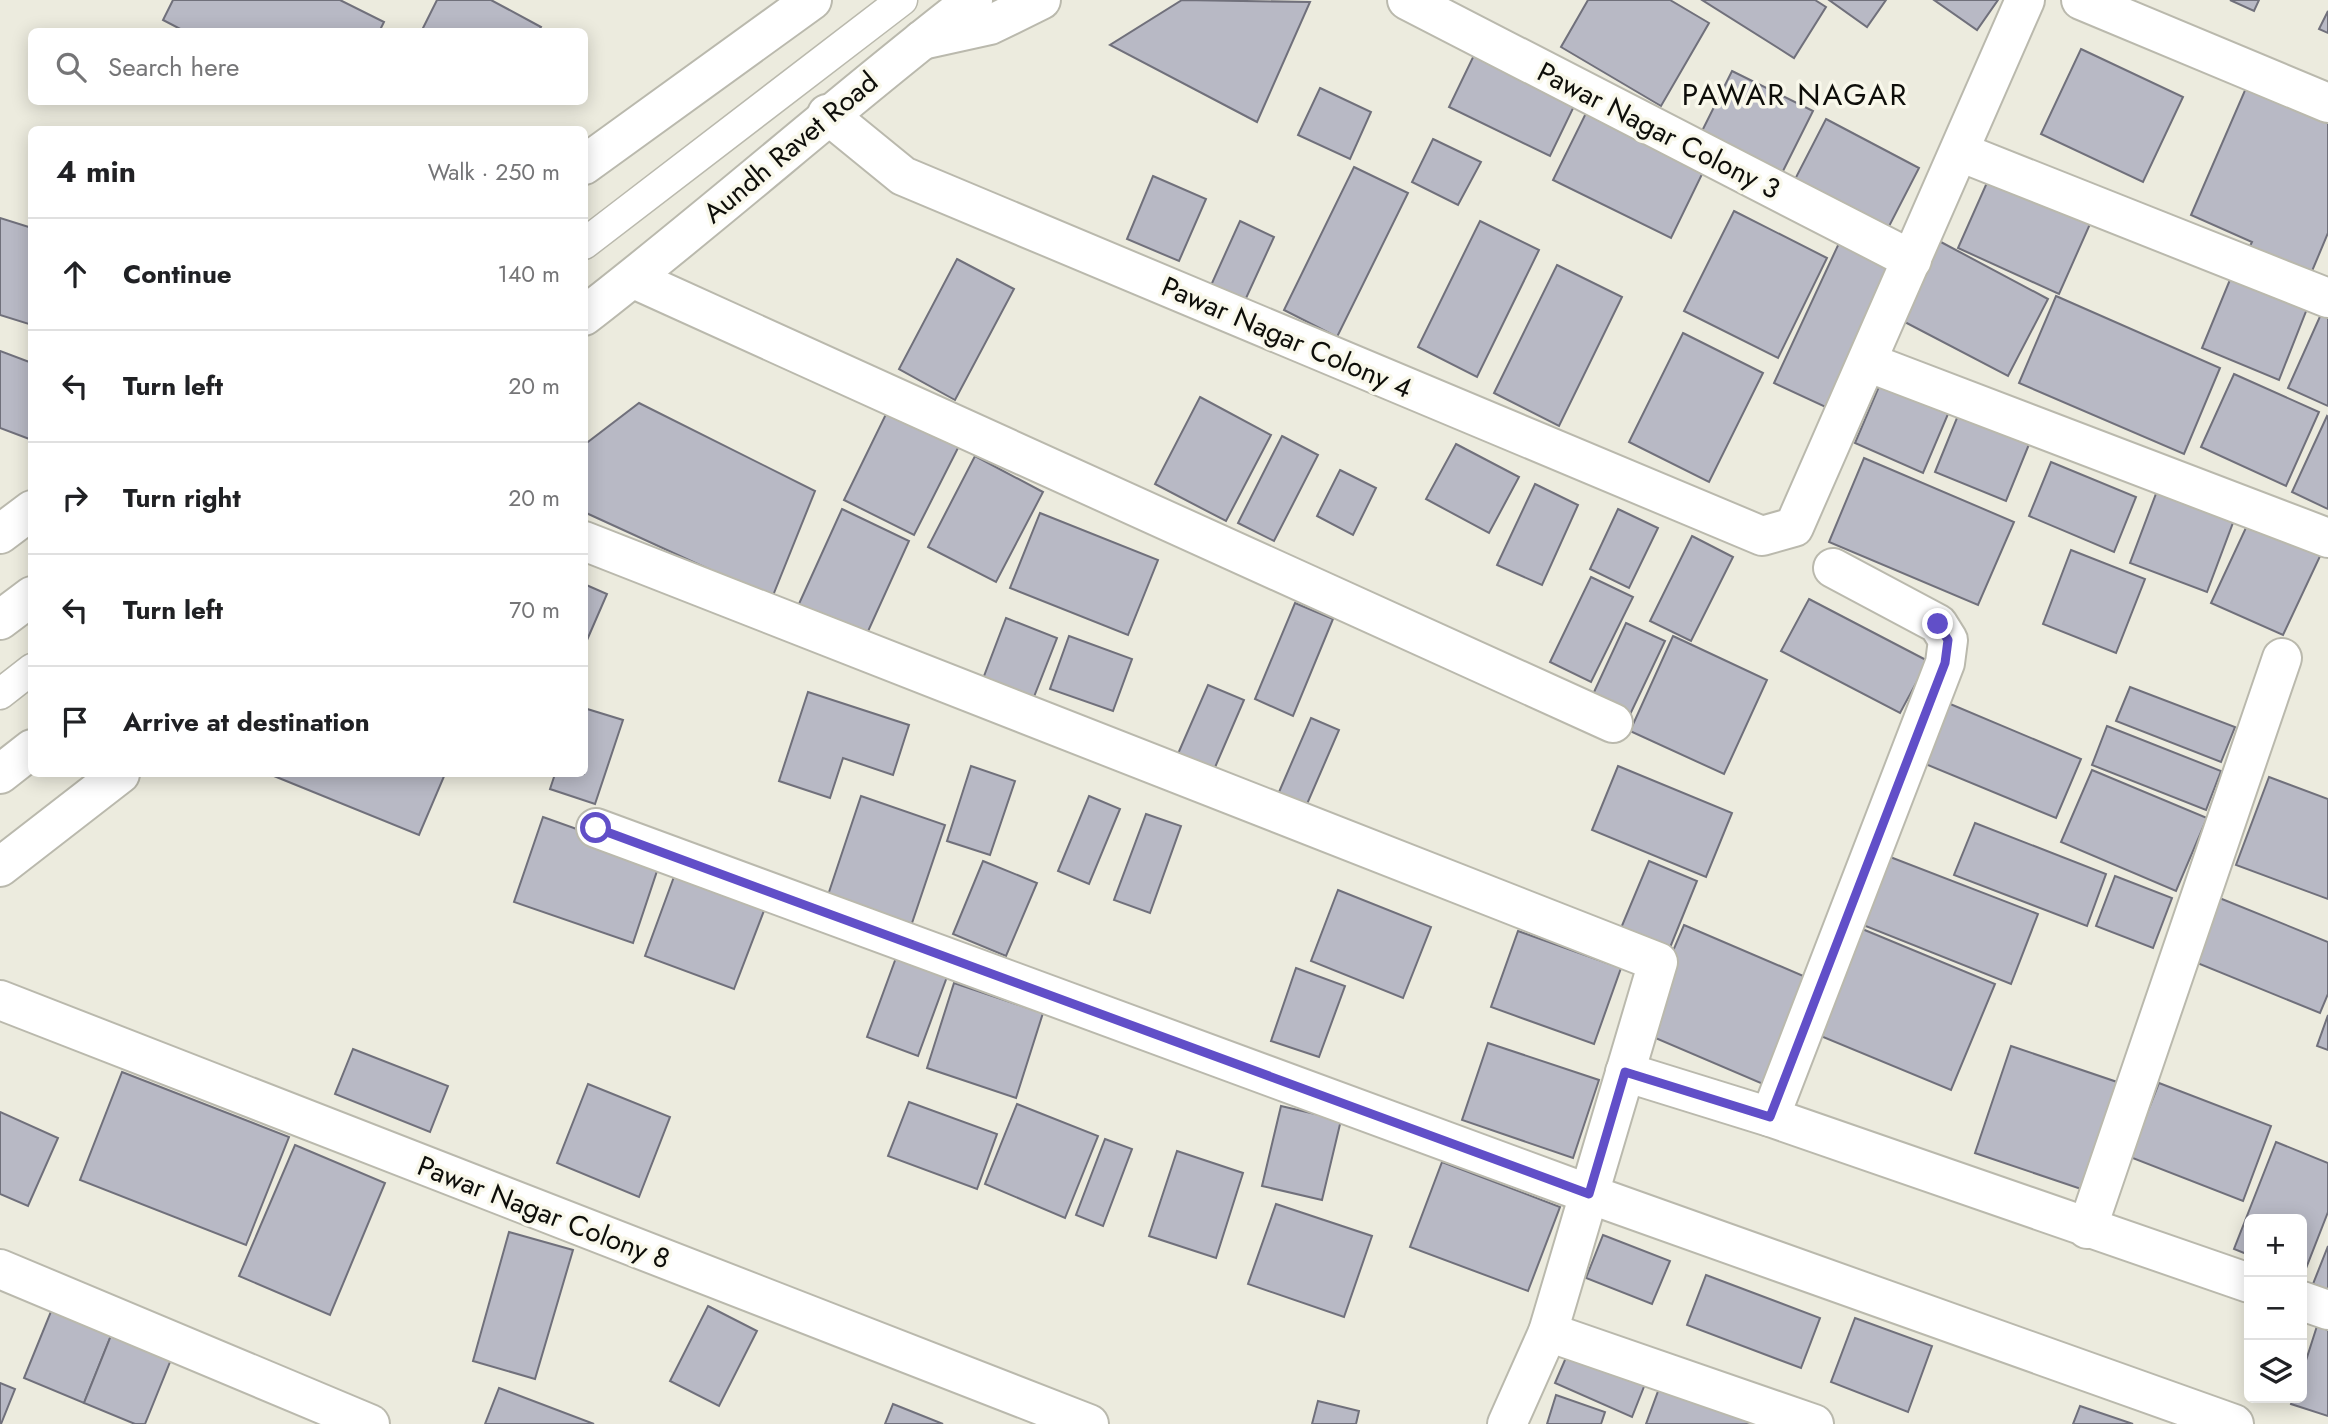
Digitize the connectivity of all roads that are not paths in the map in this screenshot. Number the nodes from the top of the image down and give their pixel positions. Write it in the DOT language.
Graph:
graph roads {
  1 [pos="812,0"];
  2 [pos="902,0"];
  3 [pos="973,0"];
  4 [pos="1041,0"];
  5 [pos="1407,0"];
  6 [pos="2025,0"];
  7 [pos="2081,0"];
  8 [pos="922,40"];
  9 [pos="2328,103"];
  10 [pos="827,114"];
  11 [pos="1960,152"];
  12 [pos="588,162"];
  13 [pos="588,241"];
  14 [pos="1912,260"];
  15 [pos="609,297"];
  16 [pos="2328,298"];
  17 [pos="588,324"];
  18 [pos="1867,362"];
  19 [pos="28,513"];
  20 [pos="0,534"];
  21 [pos="2328,538"];
  22 [pos="588,543"];
  23 [pos="1833,568"];
  24 [pos="28,599"];
  25 [pos="0,620"];
  26 [pos="2282,658"];
  27 [pos="28,672"];
  28 [pos="0,694"];
  29 [pos="1613,723"];
  30 [pos="28,752"];
  31 [pos="0,774"];
  32 [pos="116,777"];
  33 [pos="596,828"];
  34 [pos="0,867"];
  35 [pos="0,1000"];
  36 [pos="1625,1072"];
  37 [pos="1770,1117"];
  38 [pos="1589,1194"];
  39 [pos="2087,1229"];
  40 [pos="0,1269"];
  41 [pos="2244,1281"];
  42 [pos="2307,1303"];
  43 [pos="2328,1310"];
  44 [pos="1548,1332"];
  45 [pos="370,1424"];
  46 [pos="1089,1424"];
  47 [pos="1507,1424"];
  48 [pos="1814,1424"];
  49 [pos="2234,1424"];
  1 -- 12 [label="street"];
  2 -- 13 [label="lane"];
  3 -- 8 [label="street, Aundh Ravet Road"];
  4 -- 8 [label="street"];
  5 -- 14 [label="street, Pawar Nagar Colony 3"];
  6 -- 11 [label="street"];
  7 -- 9 [label="street"];
  8 -- 10 [label="street, Aundh Ravet Road"];
  10 -- 15 [label="street, Aundh Ravet Road"];
  10 -- 18 [label="street, Pawar Nagar Colony 4"];
  11 -- 14 [label="street"];
  11 -- 16 [label="street"];
  14 -- 18 [label="street"];
  15 -- 17 [label="street, Aundh Ravet Road"];
  15 -- 29 [label="street"];
  18 -- 21 [label="street"];
  19 -- 20 [label="street"];
  22 -- 36 [label="street"];
  23 -- 37 [label="street"];
  24 -- 25 [label="street"];
  26 -- 39 [label="street"];
  27 -- 28 [label="lane"];
  30 -- 31 [label="street"];
  32 -- 34 [label="street"];
  33 -- 38 [label="street"];
  35 -- 46 [label="street, Pawar Nagar Colony 8"];
  36 -- 37 [label="street"];
  36 -- 38 [label="street"];
  37 -- 39 [label="street"];
  38 -- 44 [label="street"];
  38 -- 49 [label="street"];
  39 -- 41 [label="street"];
  40 -- 45 [label="street"];
  42 -- 43 [label="street"];
  44 -- 47 [label="street"];
  44 -- 48 [label="street"];
}
